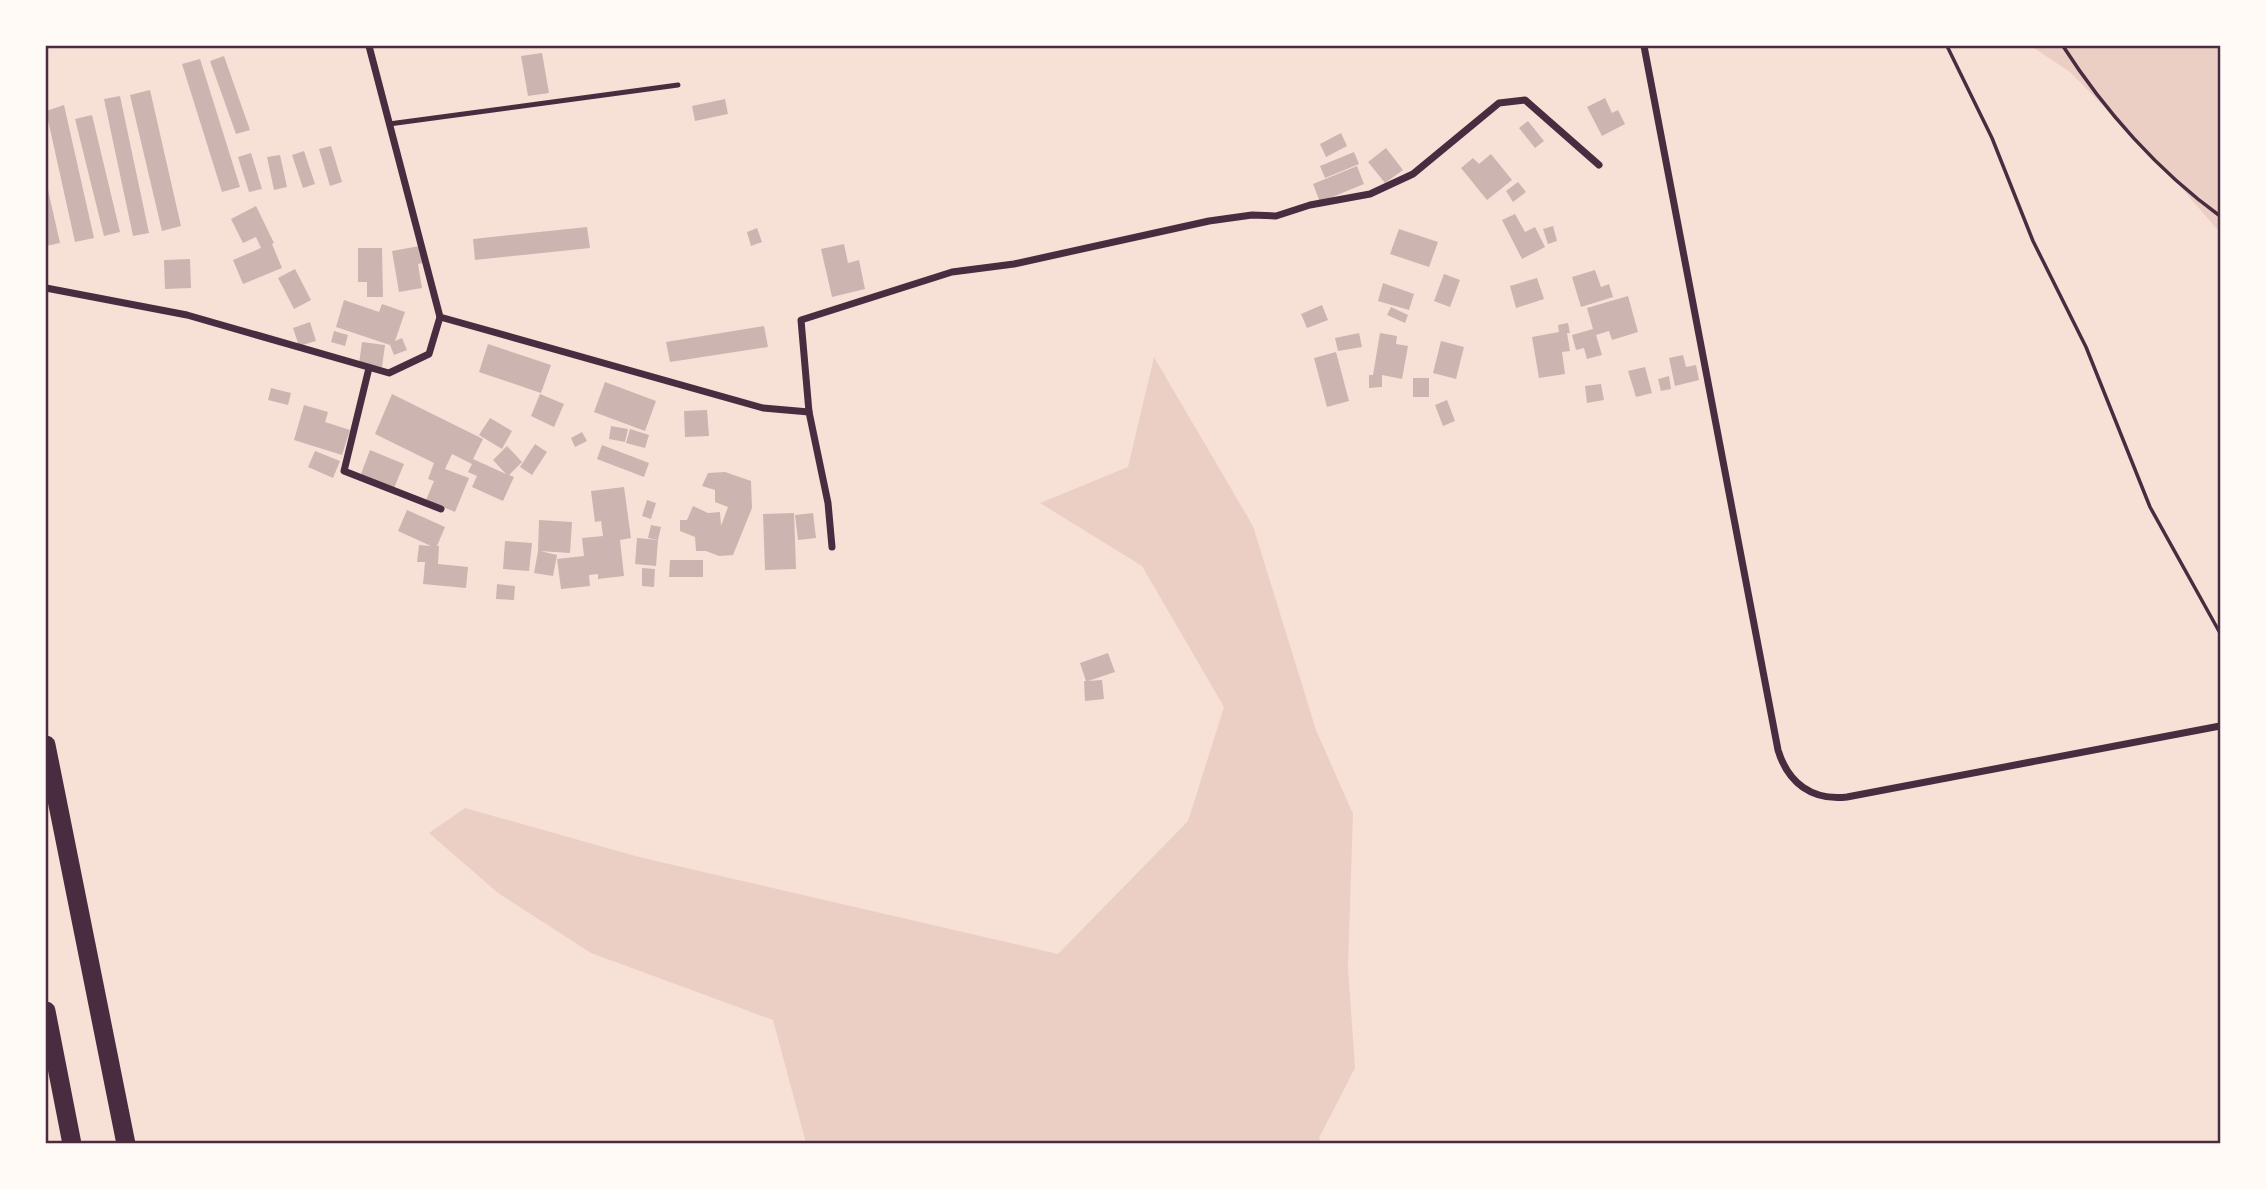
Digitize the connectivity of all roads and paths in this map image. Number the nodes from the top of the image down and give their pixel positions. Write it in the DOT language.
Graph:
graph roads {
  1 [pos="369,46"];
  2 [pos="1644,46"];
  3 [pos="1947,46"];
  4 [pos="2063,46"];
  5 [pos="678,85"];
  6 [pos="389,124"];
  7 [pos="1599,165"];
  8 [pos="2221,216"];
  9 [pos="46,288"];
  10 [pos="440,317"];
  11 [pos="369,368"];
  12 [pos="809,412"];
  13 [pos="441,509"];
  14 [pos="832,547"];
  15 [pos="2221,633"];
  16 [pos="2221,726"];
  17 [pos="46,744"];
  18 [pos="46,1011"];
  19 [pos="72,1143"];
  20 [pos="126,1143"];
  1 -- 6 [label="street"];
  2 -- 16 [label="street"];
  3 -- 15 [label="path"];
  4 -- 8 [label="path"];
  5 -- 6 [label="lane"];
  6 -- 10 [label="street"];
  7 -- 12 [label="street"];
  9 -- 11 [label="street"];
  10 -- 11 [label="street"];
  10 -- 12 [label="street"];
  11 -- 13 [label="street"];
  12 -- 14 [label="street"];
  17 -- 20 [label="highway"];
  18 -- 19 [label="highway"];
}
